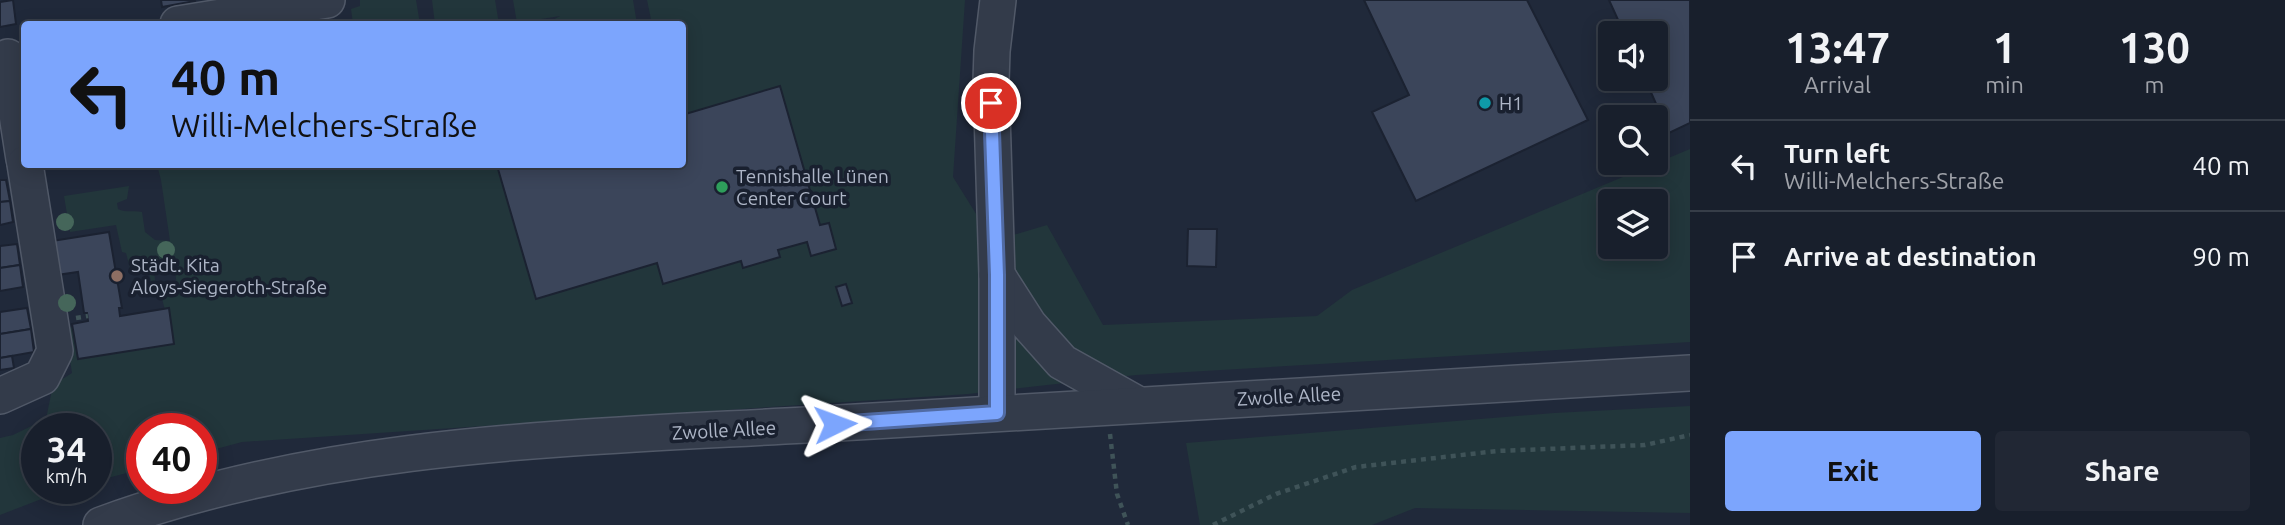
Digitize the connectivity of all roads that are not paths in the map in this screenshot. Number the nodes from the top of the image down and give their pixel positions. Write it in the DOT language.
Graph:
graph roads {
  1 [pos="327,0"];
  2 [pos="998,0"];
  3 [pos="197,21"];
  4 [pos="11,56"];
  5 [pos="21,135"];
  6 [pos="26,168"];
  7 [pos="997,275"];
  8 [pos="1690,373"];
  9 [pos="0,396"];
  10 [pos="1124,406"];
  11 [pos="997,413"];
  12 [pos="101,525"];
  1 -- 3 [label="street"];
  2 -- 7 [label="street"];
  4 -- 5 [label="street"];
  6 -- 9 [label="street"];
  7 -- 10 [label="street"];
  7 -- 11 [label="street"];
  8 -- 10 [label="street, Zwolle Allee"];
  10 -- 11 [label="street, Zwolle Allee"];
  11 -- 12 [label="street, Zwolle Allee"];
}
